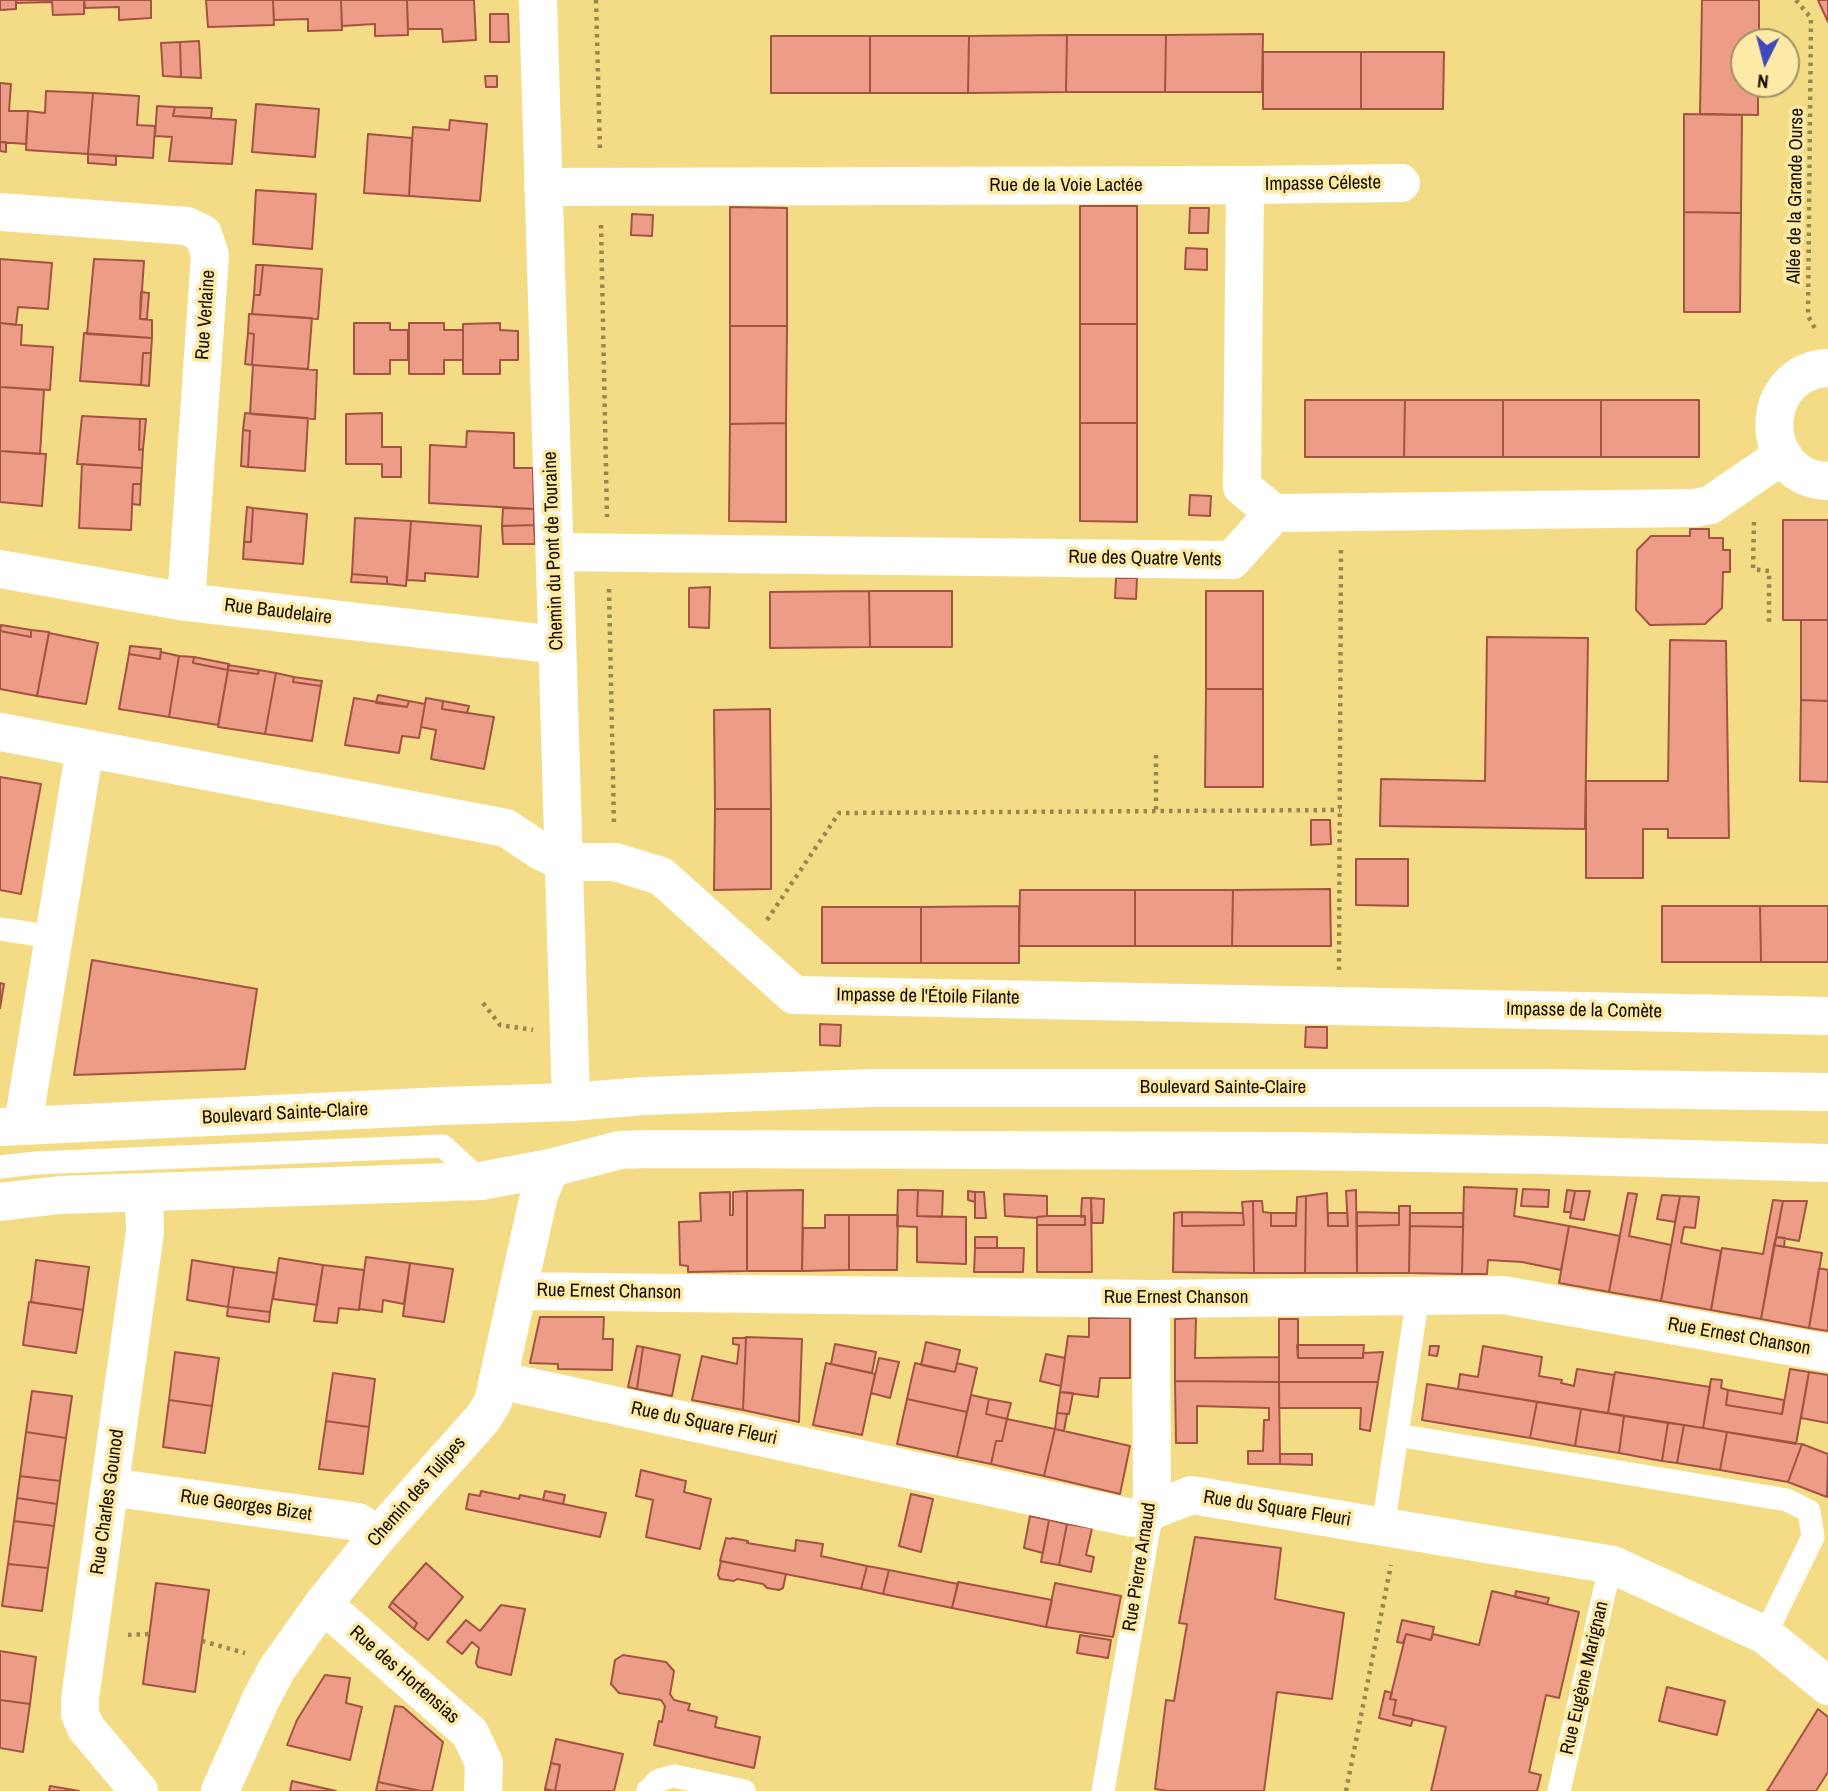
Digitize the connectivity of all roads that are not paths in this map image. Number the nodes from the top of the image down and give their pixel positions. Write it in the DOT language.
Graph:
graph roads {
  1 [pos="538,0"];
  2 [pos="1401,183"];
  3 [pos="1245,185"];
  4 [pos="543,187"];
  5 [pos="0,212"];
  6 [pos="1825,353"];
  7 [pos="1783,456"];
  8 [pos="1828,481"];
  9 [pos="1274,513"];
  10 [pos="555,552"];
  11 [pos="0,569"];
  12 [pos="186,602"];
  13 [pos="557,641"];
  14 [pos="0,732"];
  15 [pos="85,748"];
  16 [pos="564,862"];
  17 [pos="0,929"];
  18 [pos="54,937"];
  19 [pos="1339,1006"];
  20 [pos="1828,1016"];
  21 [pos="1828,1093"];
  22 [pos="618,1098"];
  23 [pos="571,1102"];
  24 [pos="11,1126"];
  25 [pos="620,1150"];
  26 [pos="1828,1163"];
  27 [pos="0,1167"];
  28 [pos="550,1168"];
  29 [pos="481,1181"];
  30 [pos="144,1193"];
  31 [pos="0,1202"];
  32 [pos="518,1291"];
  33 [pos="1418,1296"];
  34 [pos="1151,1299"];
  35 [pos="1828,1353"];
  36 [pos="498,1380"];
  37 [pos="1396,1436"];
  38 [pos="110,1487"];
  39 [pos="1152,1511"];
  40 [pos="1391,1528"];
  41 [pos="377,1536"];
  42 [pos="1613,1565"];
  43 [pos="323,1604"];
  44 [pos="1765,1635"];
  45 [pos="1828,1686"];
  46 [pos="139,1791"];
  47 [pos="220,1791"];
  48 [pos="483,1791"];
  49 [pos="648,1791"];
  50 [pos="744,1791"];
  51 [pos="1103,1791"];
  52 [pos="1559,1791"];
  1 -- 4 [label="street, Chemin du Pont de Touraine"];
  2 -- 3 [label="street, Impasse Céleste"];
  3 -- 4 [label="street, Rue de la Voie Lactée"];
  3 -- 9 [label="street"];
  4 -- 10 [label="street, Chemin du Pont de Touraine"];
  5 -- 12 [label="street, Rue Verlaine"];
  6 -- 7 [label="street"];
  7 -- 8 [label="street"];
  7 -- 9 [label="street"];
  9 -- 10 [label="street, Rue des Quatre Vents"];
  10 -- 13 [label="street, Chemin du Pont de Touraine"];
  11 -- 12 [label="street, Rue Baudelaire"];
  12 -- 13 [label="street, Rue Baudelaire"];
  13 -- 16 [label="street, Chemin du Pont de Touraine"];
  14 -- 15 [label="street"];
  15 -- 16 [label="street"];
  15 -- 18 [label="street"];
  16 -- 19 [label="street, Impasse de l'Étoile Filante"];
  16 -- 23 [label="street, Chemin du Pont de Touraine"];
  17 -- 18 [label="lane"];
  18 -- 24 [label="street"];
  19 -- 20 [label="street, Impasse de la Comète"];
  21 -- 22 [label="street, Boulevard Sainte-Claire"];
  22 -- 23 [label="street, Boulevard Sainte-Claire"];
  22 -- 25 [label="street"];
  23 -- 24 [label="street, Boulevard Sainte-Claire"];
  23 -- 28 [label="street"];
  25 -- 26 [label="street"];
  25 -- 28 [label="street"];
  27 -- 29 [label="lane"];
  28 -- 29 [label="street"];
  28 -- 32 [label="street, Chemin des Tulipes"];
  29 -- 30 [label="street"];
  30 -- 31 [label="street"];
  30 -- 38 [label="street, Rue Charles Gounod"];
  32 -- 34 [label="street, Rue Ernest Chanson"];
  32 -- 36 [label="street, Chemin des Tulipes"];
  33 -- 34 [label="street, Rue Ernest Chanson"];
  33 -- 35 [label="street, Rue Ernest Chanson"];
  33 -- 37 [label="lane"];
  34 -- 39 [label="street, Rue Pierre Arnaud"];
  36 -- 39 [label="street, Rue du Square Fleuri"];
  36 -- 41 [label="street, Chemin des Tulipes"];
  37 -- 40 [label="lane"];
  37 -- 44 [label="lane"];
  38 -- 41 [label="street, Rue Georges Bizet"];
  38 -- 46 [label="street, Rue Charles Gounod"];
  39 -- 40 [label="street, Rue du Square Fleuri"];
  39 -- 51 [label="lane, Rue Pierre Arnaud"];
  40 -- 42 [label="street, Rue du Square Fleuri"];
  41 -- 43 [label="street, Chemin des Tulipes"];
  42 -- 44 [label="street, Rue du Square Fleuri"];
  42 -- 52 [label="lane, Rue Eugène Marignan"];
  43 -- 47 [label="street, Chemin des Tulipes"];
  43 -- 48 [label="street, Rue des Hortensias"];
  44 -- 45 [label="street, Rue du Square Fleuri"];
  49 -- 50 [label="lane"];
}
